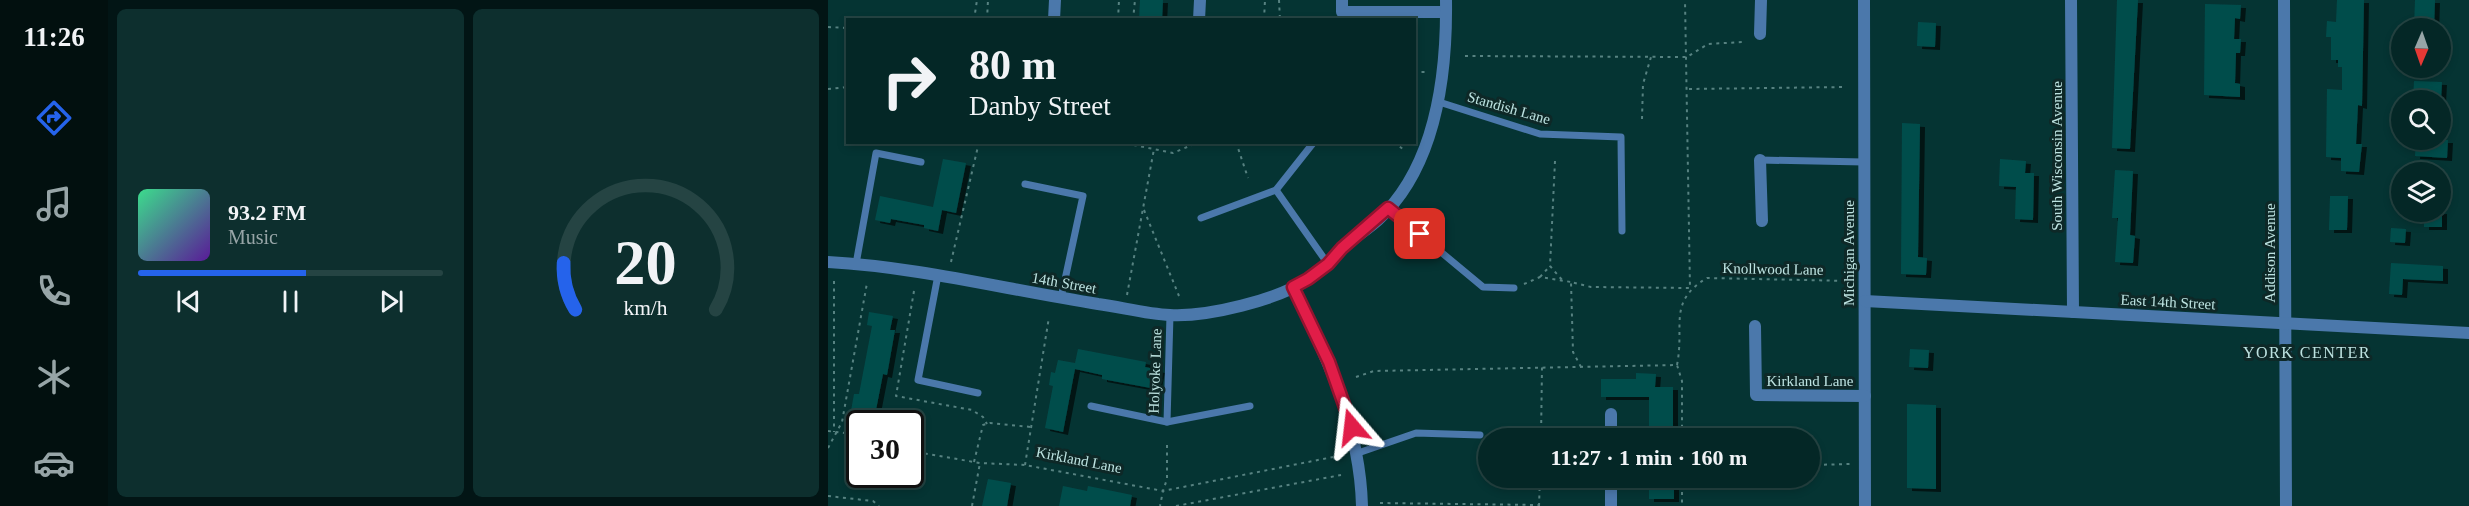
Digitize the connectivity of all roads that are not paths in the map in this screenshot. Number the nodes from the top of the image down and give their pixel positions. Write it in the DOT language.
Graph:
graph roads {
  1 [pos="1055,0"];
  2 [pos="1200,0"];
  3 [pos="1342,0"];
  4 [pos="1761,0"];
  5 [pos="1863,0"];
  6 [pos="2072,0"];
  7 [pos="2284,0"];
  8 [pos="1446,6"];
  9 [pos="1054,18"];
  10 [pos="1199,18"];
  11 [pos="1760,34"];
  12 [pos="1439,102"];
  13 [pos="1312,144"];
  14 [pos="1760,160"];
  15 [pos="921,162"];
  16 [pos="1864,162"];
  17 [pos="1025,184"];
  18 [pos="1276,190"];
  19 [pos="1388,208"];
  20 [pos="1201,218"];
  21 [pos="1762,221"];
  22 [pos="1622,231"];
  23 [pos="828,262"];
  24 [pos="856,264"];
  25 [pos="1328,264"];
  26 [pos="938,275"];
  27 [pos="1293,287"];
  28 [pos="1514,288"];
  29 [pos="1061,298"];
  30 [pos="1865,301"];
  31 [pos="2073,312"];
  32 [pos="1170,315"];
  33 [pos="2285,323"];
  34 [pos="1755,326"];
  35 [pos="2469,333"];
  36 [pos="978,393"];
  37 [pos="1865,396"];
  38 [pos="1091,406"];
  39 [pos="1250,406"];
  40 [pos="1611,414"];
  41 [pos="1167,422"];
  42 [pos="1611,428"];
  43 [pos="1478,435"];
  44 [pos="1358,453"];
  45 [pos="1611,488"];
  46 [pos="1362,506"];
  47 [pos="1611,506"];
  48 [pos="1865,506"];
  49 [pos="2286,506"];
  1 -- 9 [label="street"];
  2 -- 10 [label="street"];
  3 -- 8 [label="street"];
  4 -- 11 [label="street"];
  5 -- 16 [label="street, Michigan Avenue"];
  6 -- 31 [label="street, South Wisconsin Avenue"];
  7 -- 33 [label="street, Addison Avenue"];
  8 -- 12 [label="street, 14th Street"];
  12 -- 19 [label="street, 14th Street"];
  12 -- 22 [label="lane, Standish Lane"];
  13 -- 18 [label="lane"];
  14 -- 16 [label="lane"];
  14 -- 21 [label="street"];
  15 -- 24 [label="lane"];
  16 -- 30 [label="street, Michigan Avenue"];
  17 -- 29 [label="lane"];
  18 -- 20 [label="lane"];
  18 -- 25 [label="lane"];
  19 -- 25 [label="street, 14th Street"];
  19 -- 28 [label="lane"];
  23 -- 24 [label="street, 14th Street"];
  24 -- 26 [label="street, 14th Street"];
  25 -- 27 [label="street, 14th Street"];
  26 -- 29 [label="street, 14th Street"];
  26 -- 36 [label="lane"];
  27 -- 32 [label="street, 14th Street"];
  27 -- 44 [label="street"];
  29 -- 32 [label="street, 14th Street"];
  30 -- 31 [label="street, East 14th Street"];
  30 -- 37 [label="street, Michigan Avenue"];
  31 -- 33 [label="street, East 14th Street"];
  32 -- 41 [label="lane, Holyoke Lane"];
  33 -- 35 [label="street, East 14th Street"];
  33 -- 49 [label="street, Addison Avenue"];
  34 -- 37 [label="street, Kirkland Lane"];
  37 -- 48 [label="street, Michigan Avenue"];
  38 -- 41 [label="lane, Holyoke Lane"];
  39 -- 41 [label="lane"];
  40 -- 42 [label="street"];
  43 -- 44 [label="lane"];
  44 -- 46 [label="street"];
  45 -- 47 [label="street"];
}
